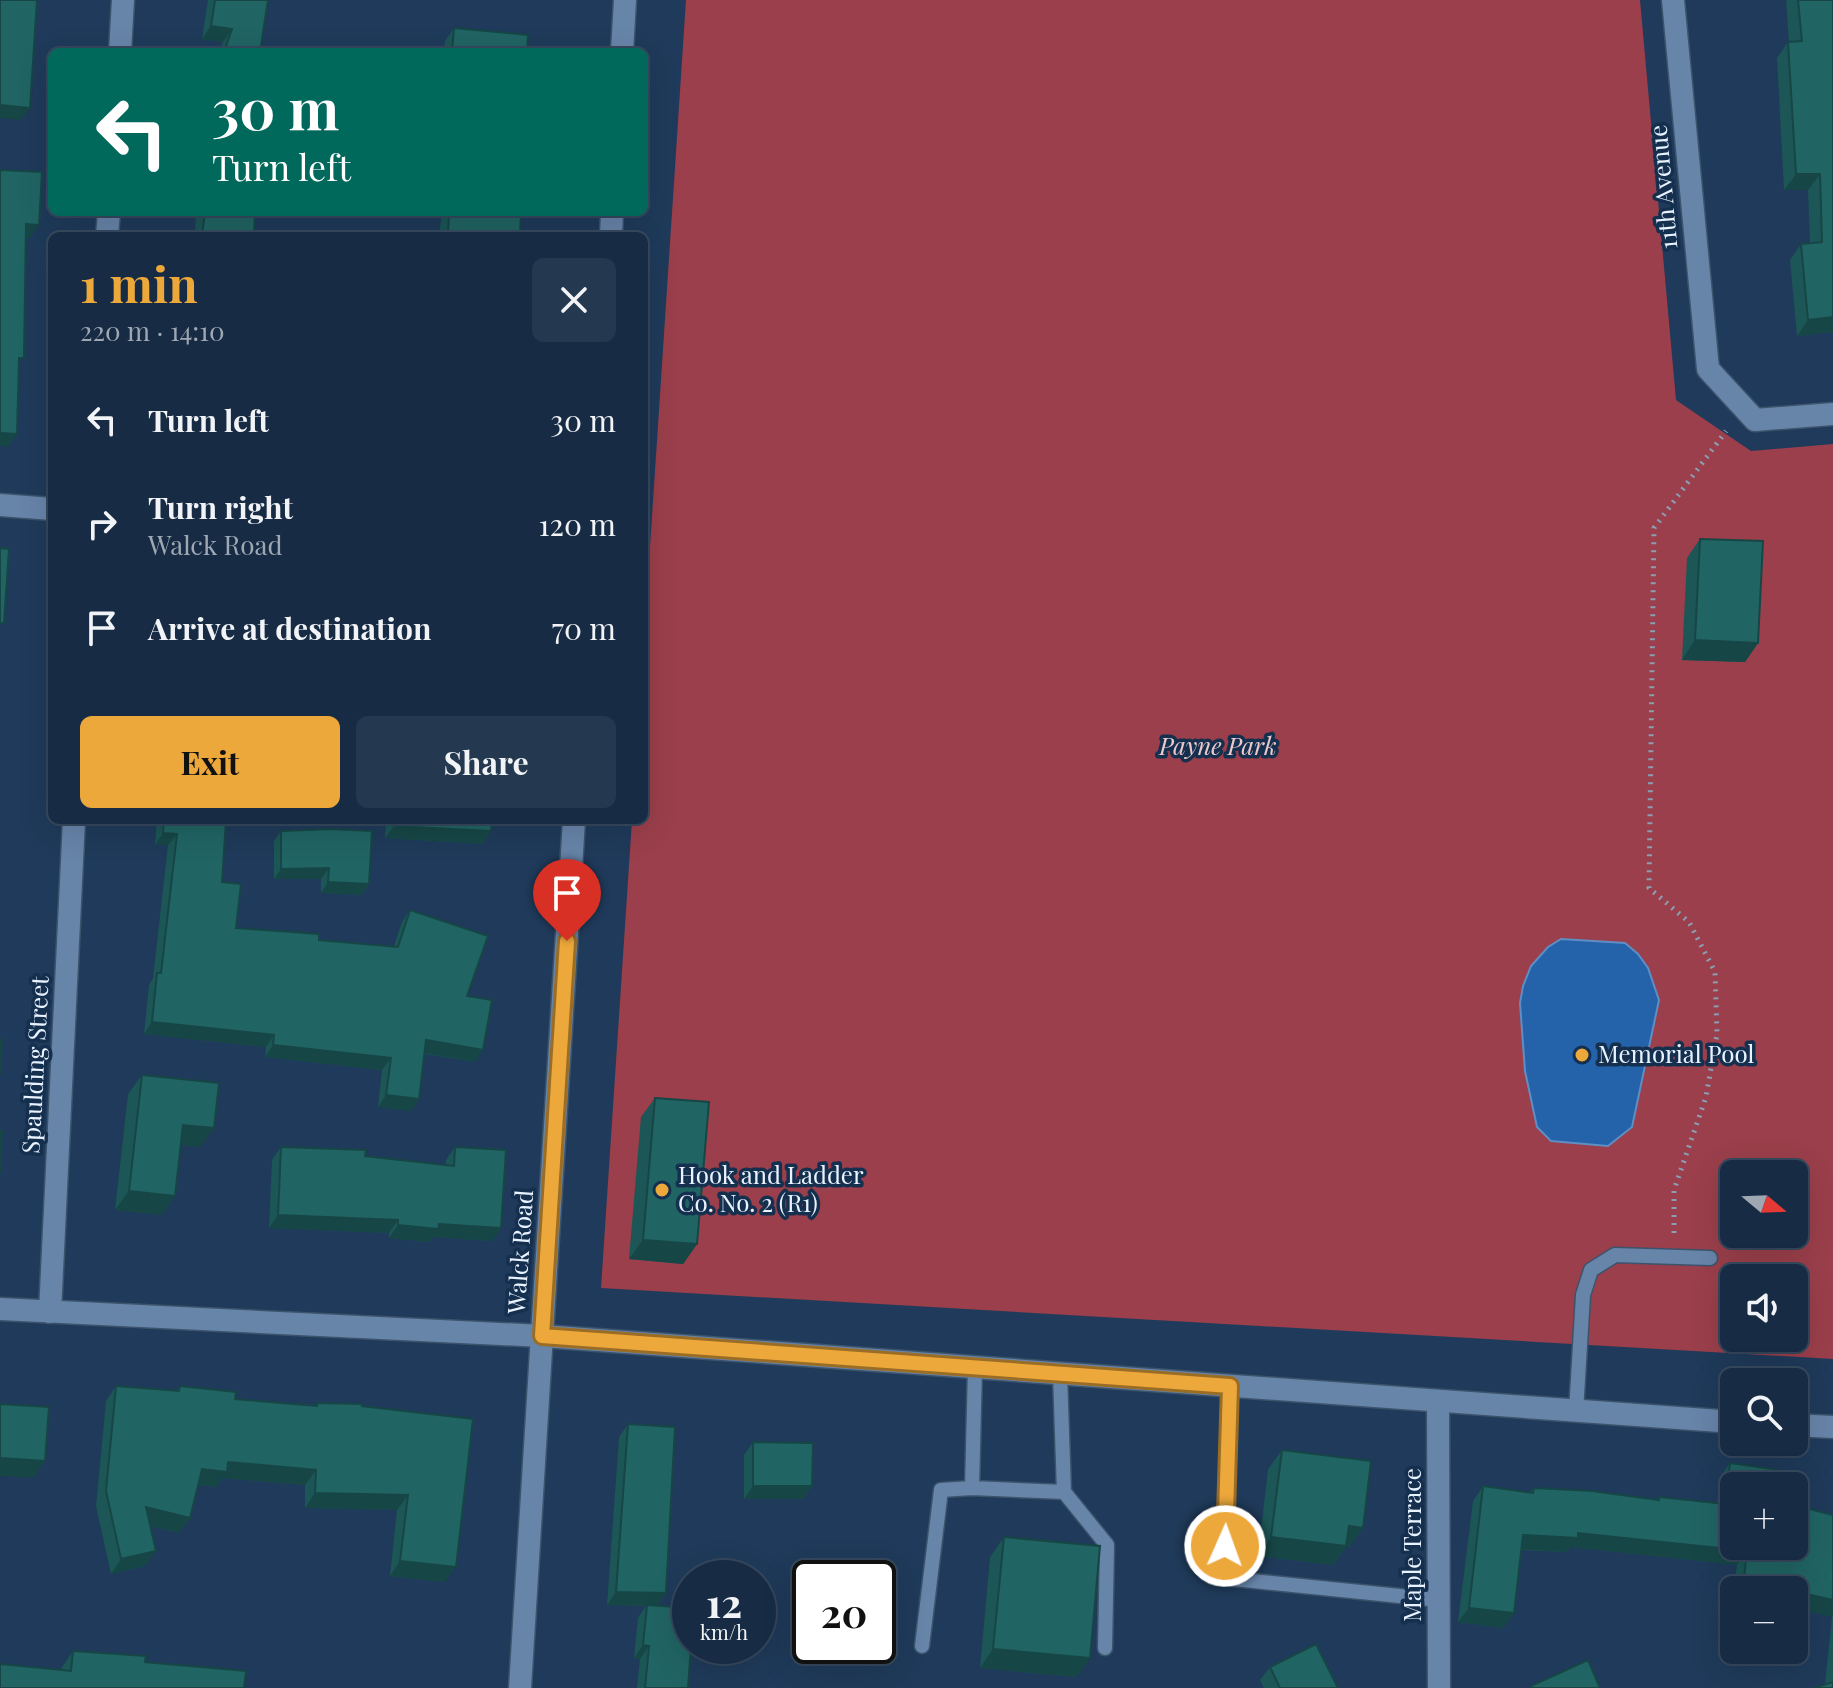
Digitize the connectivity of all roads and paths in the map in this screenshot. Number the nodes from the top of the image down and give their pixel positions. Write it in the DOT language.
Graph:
graph roads {
  1 [pos="123,0"];
  2 [pos="625,0"];
  3 [pos="1673,0"];
  4 [pos="120,48"];
  5 [pos="622,48"];
  6 [pos="1744,408"];
  7 [pos="1833,414"];
  8 [pos="0,505"];
  9 [pos="48,509"];
  10 [pos="74,824"];
  11 [pos="574,824"];
  12 [pos="1674,1257"];
  13 [pos="1710,1258"];
  14 [pos="0,1309"];
  15 [pos="50,1312"];
  16 [pos="542,1336"];
  17 [pos="975,1368"];
  18 [pos="1060,1374"];
  19 [pos="1230,1386"];
  20 [pos="1438,1402"];
  21 [pos="1576,1412"];
  22 [pos="1720,1421"];
  23 [pos="1808,1426"];
  24 [pos="1833,1427"];
  25 [pos="972,1488"];
  26 [pos="1064,1492"];
  27 [pos="1439,1600"];
  28 [pos="922,1646"];
  29 [pos="1105,1648"];
  30 [pos="520,1688"];
  31 [pos="1439,1688"];
  1 -- 4 [label="street"];
  2 -- 5 [label="street"];
  3 -- 6 [label="street, 11th Avenue"];
  6 -- 7 [label="street"];
  6 -- 12 [label="path"];
  8 -- 9 [label="street"];
  10 -- 15 [label="street, Spaulding Street"];
  11 -- 16 [label="street, Walck Road"];
  12 -- 13 [label="lane"];
  12 -- 21 [label="lane"];
  14 -- 15 [label="street"];
  15 -- 16 [label="street"];
  16 -- 17 [label="street"];
  16 -- 30 [label="street, Walck Road"];
  17 -- 18 [label="street"];
  17 -- 25 [label="lane"];
  18 -- 19 [label="street"];
  18 -- 26 [label="lane"];
  19 -- 20 [label="street"];
  19 -- 27 [label="lane"];
  20 -- 21 [label="street"];
  20 -- 27 [label="street, Maple Terrace"];
  21 -- 22 [label="street"];
  23 -- 24 [label="street"];
  25 -- 26 [label="lane"];
  25 -- 28 [label="lane"];
  26 -- 29 [label="lane"];
  27 -- 31 [label="street, Maple Terrace"];
}
